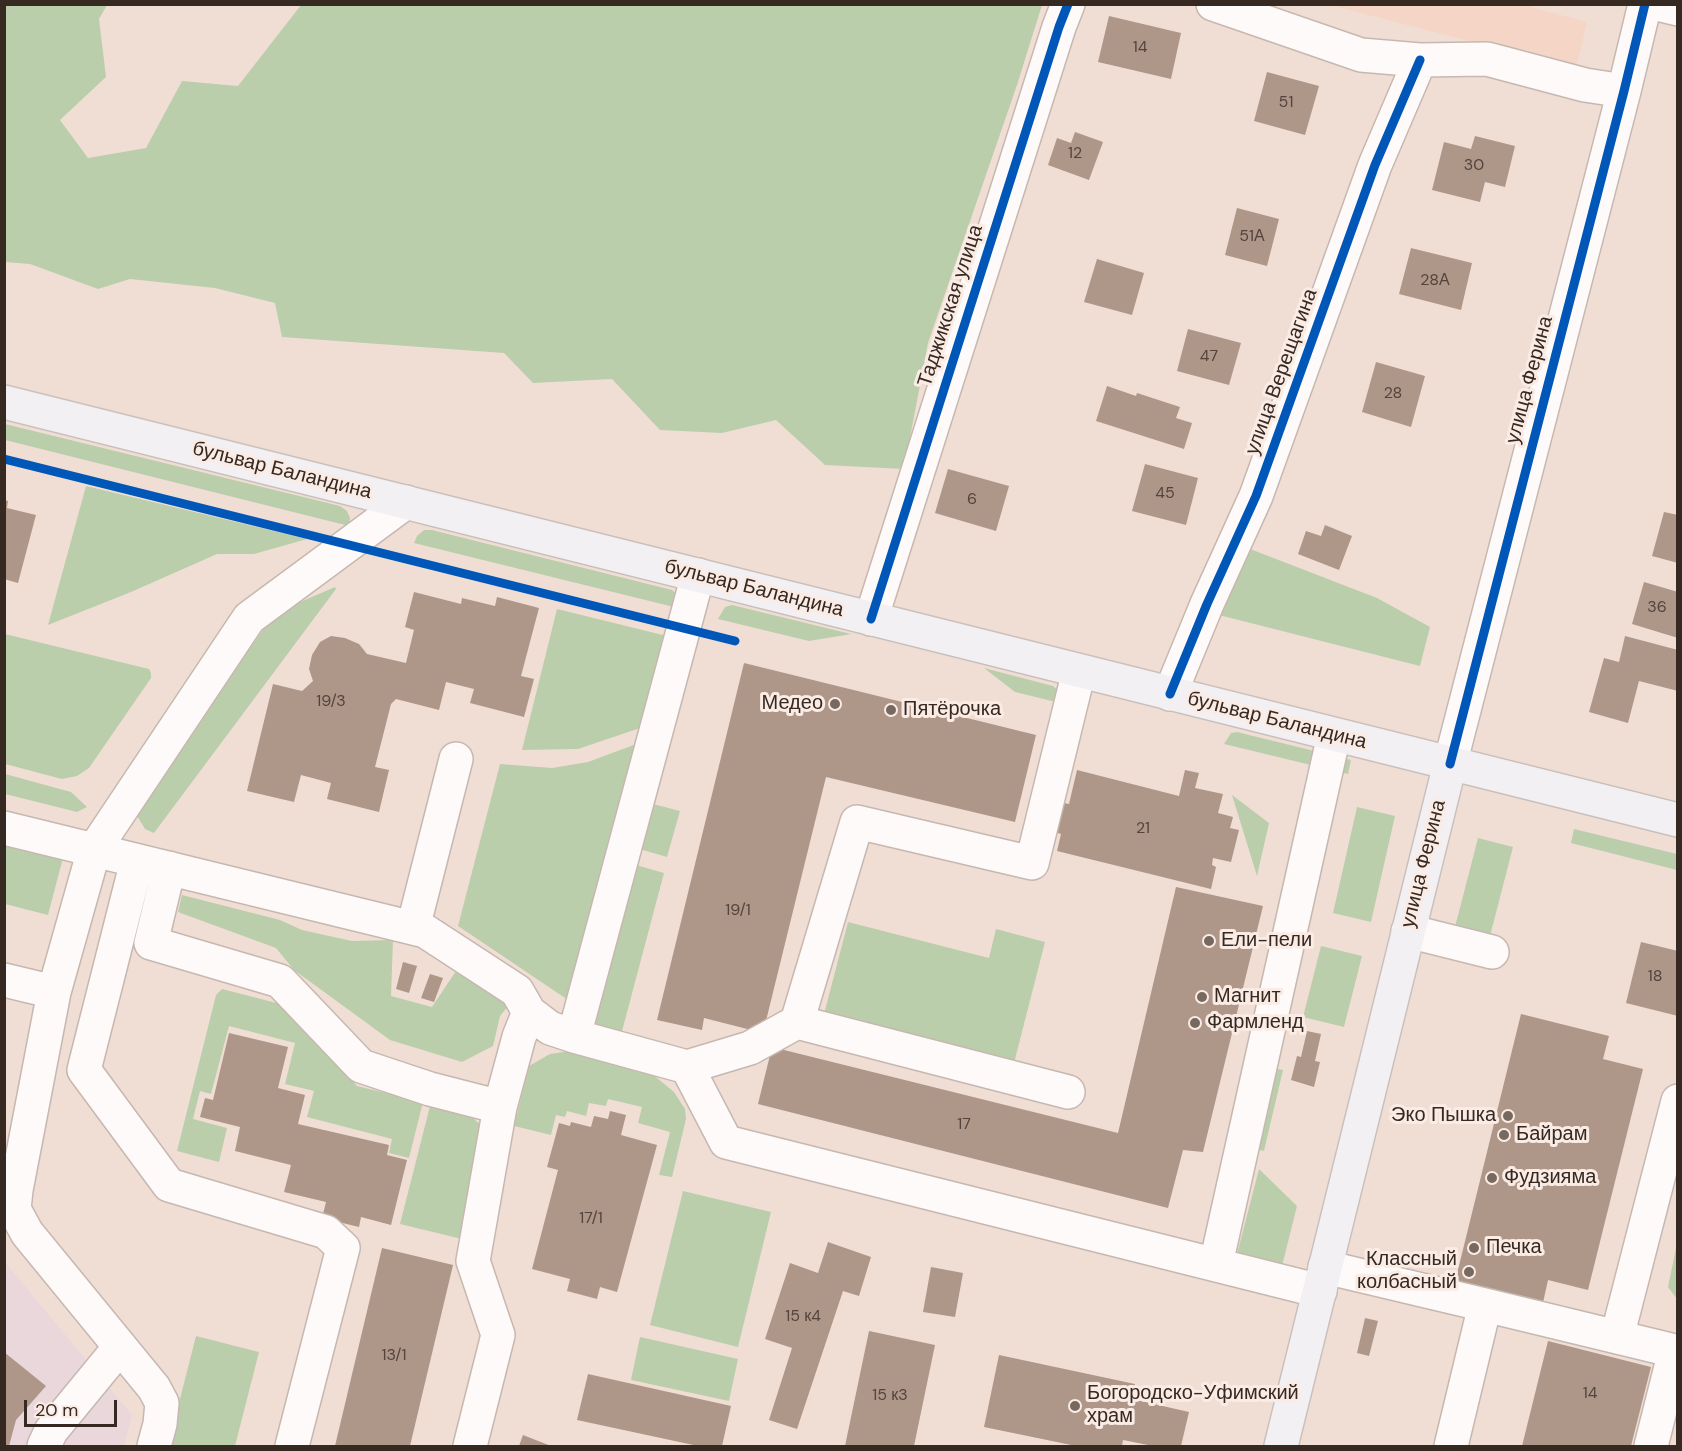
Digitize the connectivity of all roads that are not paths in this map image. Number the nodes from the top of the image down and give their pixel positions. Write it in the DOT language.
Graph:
graph roads {
  1 [pos="1068,4"];
  2 [pos="1213,4"];
  3 [pos="1645,4"];
  4 [pos="1657,4"];
  5 [pos="1677,9"];
  6 [pos="1420,60"];
  7 [pos="1624,91"];
  8 [pos="4,402"];
  9 [pos="406,502"];
  10 [pos="698,575"];
  11 [pos="871,619"];
  12 [pos="1079,671"];
  13 [pos="1170,694"];
  14 [pos="1334,735"];
  15 [pos="456,759"];
  16 [pos="1450,764"];
  17 [pos="1677,820"];
  18 [pos="4,828"];
  19 [pos="94,850"];
  20 [pos="137,861"];
  21 [pos="169,868"];
  22 [pos="413,928"];
  23 [pos="1408,932"];
  24 [pos="1492,952"];
  25 [pos="4,980"];
  26 [pos="54,992"];
  27 [pos="529,1012"];
  28 [pos="797,1022"];
  29 [pos="574,1036"];
  30 [pos="687,1067"];
  31 [pos="1068,1092"];
  32 [pos="1677,1101"];
  33 [pos="500,1107"];
  34 [pos="9,1217"];
  35 [pos="1216,1264"];
  36 [pos="1322,1279"];
  37 [pos="1485,1305"];
  38 [pos="1617,1337"];
  39 [pos="120,1347"];
  40 [pos="44,1446"];
  41 [pos="154,1446"];
  42 [pos="292,1446"];
  43 [pos="470,1446"];
  44 [pos="1281,1446"];
  45 [pos="1451,1446"];
  46 [pos="1651,1446"];
  1 -- 11 [label="street, Таджикская улица"];
  2 -- 6 [label="street"];
  3 -- 7 [label="street, улица Ферина"];
  4 -- 5 [label="street"];
  6 -- 7 [label="street"];
  6 -- 13 [label="street, улица Верещагина"];
  7 -- 16 [label="street, улица Ферина"];
  8 -- 9 [label="main road, бульвар Баландина"];
  9 -- 10 [label="main road, бульвар Баландина"];
  9 -- 19 [label="street"];
  10 -- 11 [label="main road, бульвар Баландина"];
  10 -- 29 [label="street"];
  11 -- 12 [label="main road, бульвар Баландина"];
  12 -- 13 [label="main road, бульвар Баландина"];
  12 -- 28 [label="street"];
  13 -- 14 [label="main road, бульвар Баландина"];
  14 -- 16 [label="main road, бульвар Баландина"];
  14 -- 35 [label="street"];
  15 -- 22 [label="street"];
  16 -- 17 [label="main road, бульвар Баландина"];
  16 -- 23 [label="main road, улица Ферина"];
  18 -- 19 [label="street"];
  19 -- 20 [label="street"];
  19 -- 26 [label="street"];
  20 -- 21 [label="street"];
  20 -- 42 [label="street"];
  21 -- 22 [label="street"];
  21 -- 33 [label="street"];
  22 -- 27 [label="street"];
  23 -- 24 [label="street"];
  23 -- 36 [label="main road, улица Ферина"];
  25 -- 26 [label="street"];
  26 -- 34 [label="street"];
  27 -- 29 [label="street"];
  27 -- 33 [label="street"];
  28 -- 30 [label="street"];
  28 -- 31 [label="street"];
  29 -- 30 [label="street"];
  30 -- 35 [label="street"];
  32 -- 38 [label="street"];
  33 -- 43 [label="street"];
  34 -- 39 [label="street"];
  35 -- 36 [label="street"];
  36 -- 37 [label="street"];
  36 -- 44 [label="main road, улица Ферина"];
  37 -- 38 [label="street"];
  37 -- 45 [label="street"];
  38 -- 46 [label="street"];
  39 -- 40 [label="street"];
  39 -- 41 [label="street"];
}
